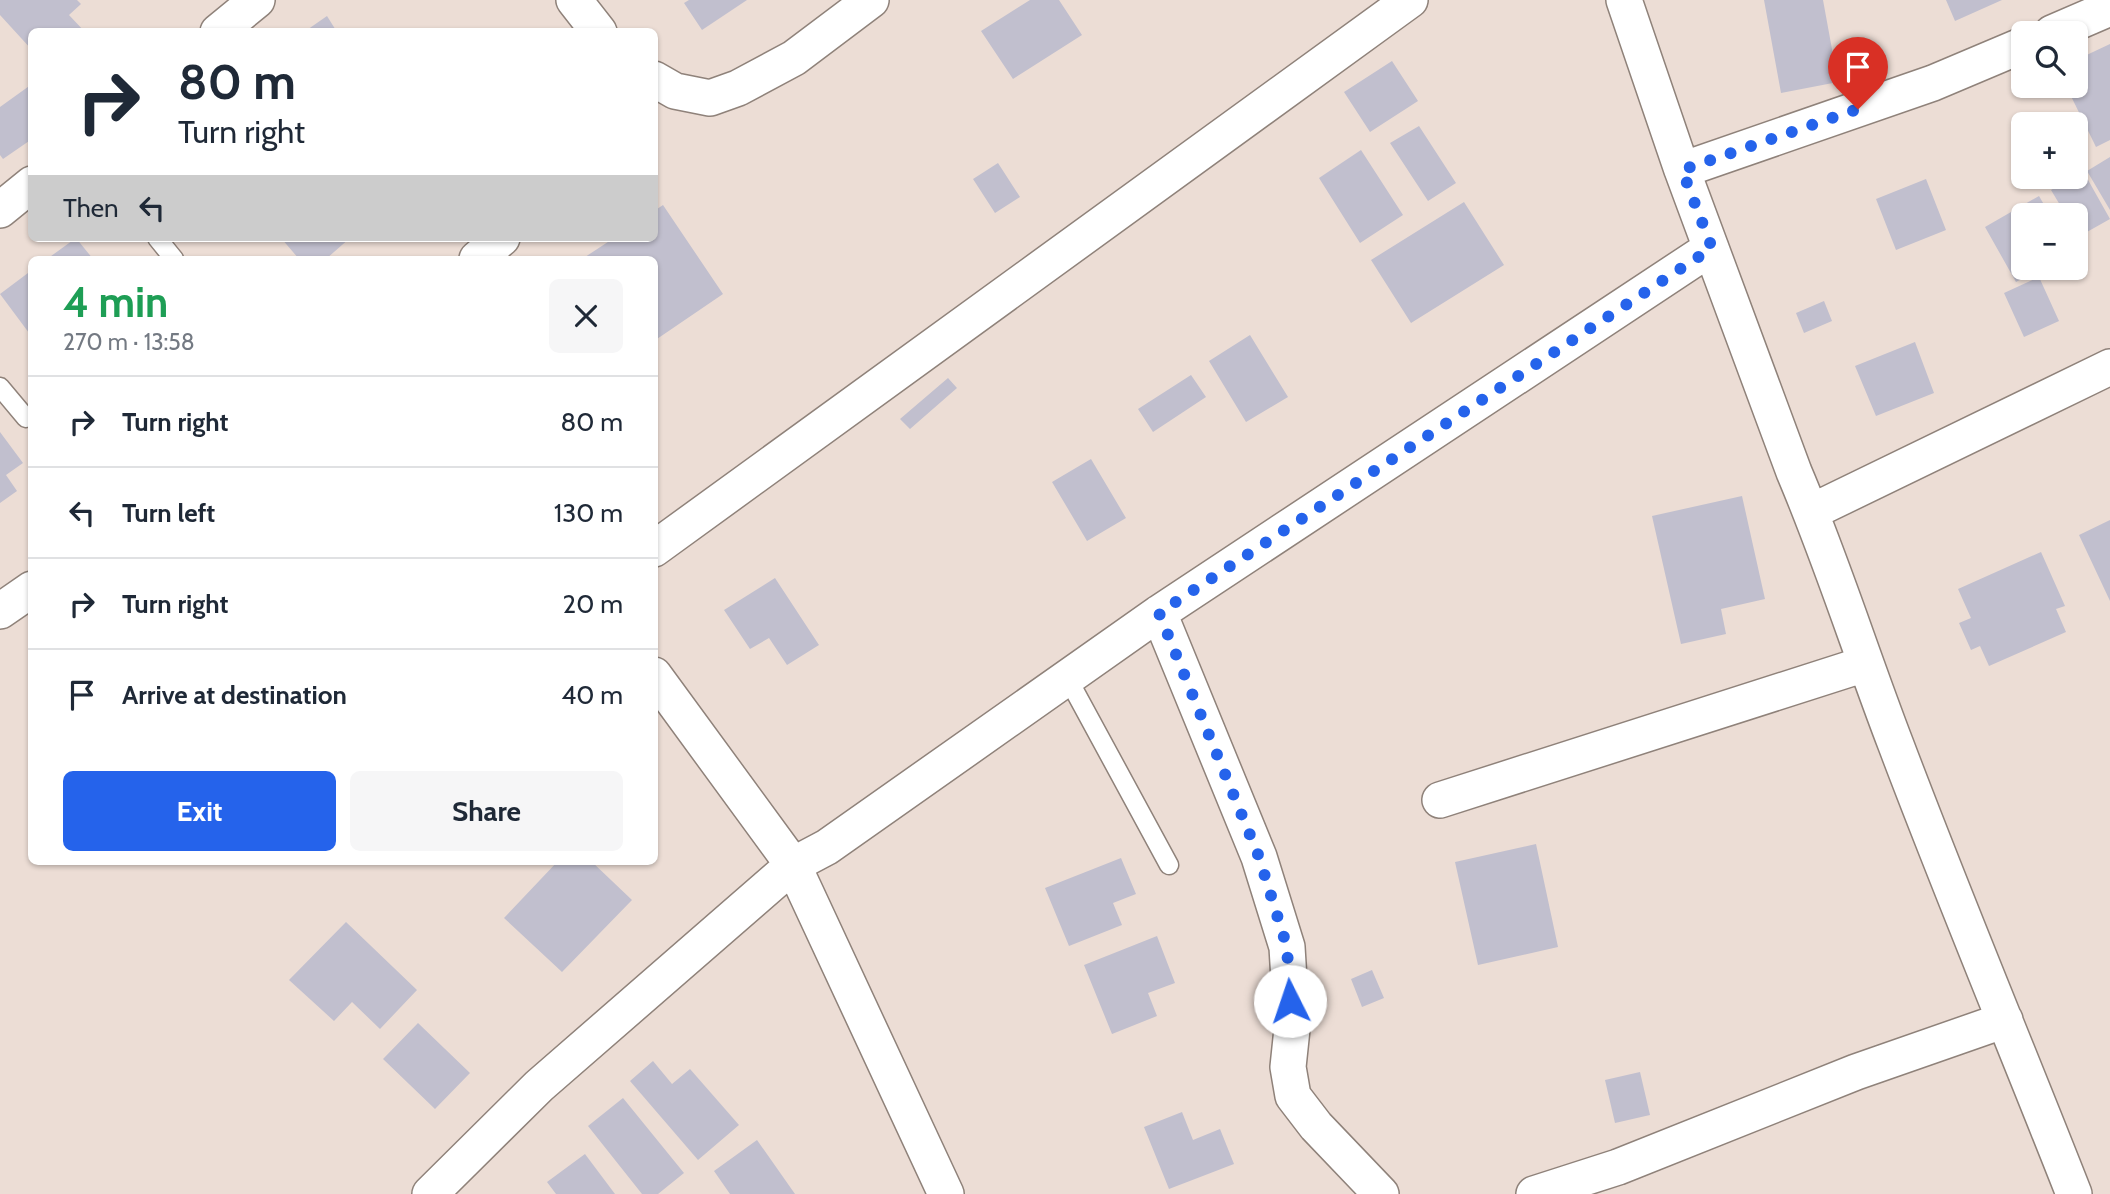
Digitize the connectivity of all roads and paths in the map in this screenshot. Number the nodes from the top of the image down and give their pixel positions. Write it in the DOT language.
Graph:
graph roads {
  1 [pos="257,0"];
  2 [pos="574,0"];
  3 [pos="871,0"];
  4 [pos="1410,0"];
  5 [pos="1624,0"];
  6 [pos="2110,8"];
  7 [pos="2080,21"];
  8 [pos="223,28"];
  9 [pos="596,28"];
  10 [pos="2011,50"];
  11 [pos="661,93"];
  12 [pos="1682,170"];
  13 [pos="28,187"];
  14 [pos="0,210"];
  15 [pos="160,242"];
  16 [pos="497,242"];
  17 [pos="1712,248"];
  18 [pos="172,256"];
  19 [pos="481,256"];
  20 [pos="2110,367"];
  21 [pos="0,387"];
  22 [pos="26,418"];
  23 [pos="1811,512"];
  24 [pos="658,546"];
  25 [pos="28,592"];
  26 [pos="0,611"];
  27 [pos="1159,613"];
  28 [pos="1865,664"];
  29 [pos="1068,677"];
  30 [pos="658,680"];
  31 [pos="1440,800"];
  32 [pos="793,865"];
  33 [pos="1169,865"];
  34 [pos="2005,1020"];
  35 [pos="937,1190"];
  36 [pos="430,1194"];
  37 [pos="1381,1194"];
  38 [pos="1534,1194"];
  39 [pos="2074,1194"];
  1 -- 8 [label="street"];
  2 -- 9 [label="street"];
  3 -- 11 [label="street"];
  4 -- 24 [label="street"];
  5 -- 12 [label="street"];
  6 -- 7 [label="street"];
  10 -- 12 [label="street"];
  12 -- 17 [label="street"];
  13 -- 14 [label="street"];
  15 -- 18 [label="lane"];
  16 -- 19 [label="street"];
  17 -- 23 [label="street"];
  17 -- 27 [label="street"];
  20 -- 23 [label="street"];
  21 -- 22 [label="lane"];
  23 -- 28 [label="street"];
  25 -- 26 [label="street"];
  27 -- 29 [label="street"];
  27 -- 37 [label="street"];
  28 -- 31 [label="street"];
  28 -- 34 [label="street"];
  29 -- 32 [label="street"];
  29 -- 33 [label="lane"];
  30 -- 32 [label="street"];
  32 -- 35 [label="street"];
  32 -- 36 [label="street"];
  34 -- 38 [label="street"];
  34 -- 39 [label="street"];
}
